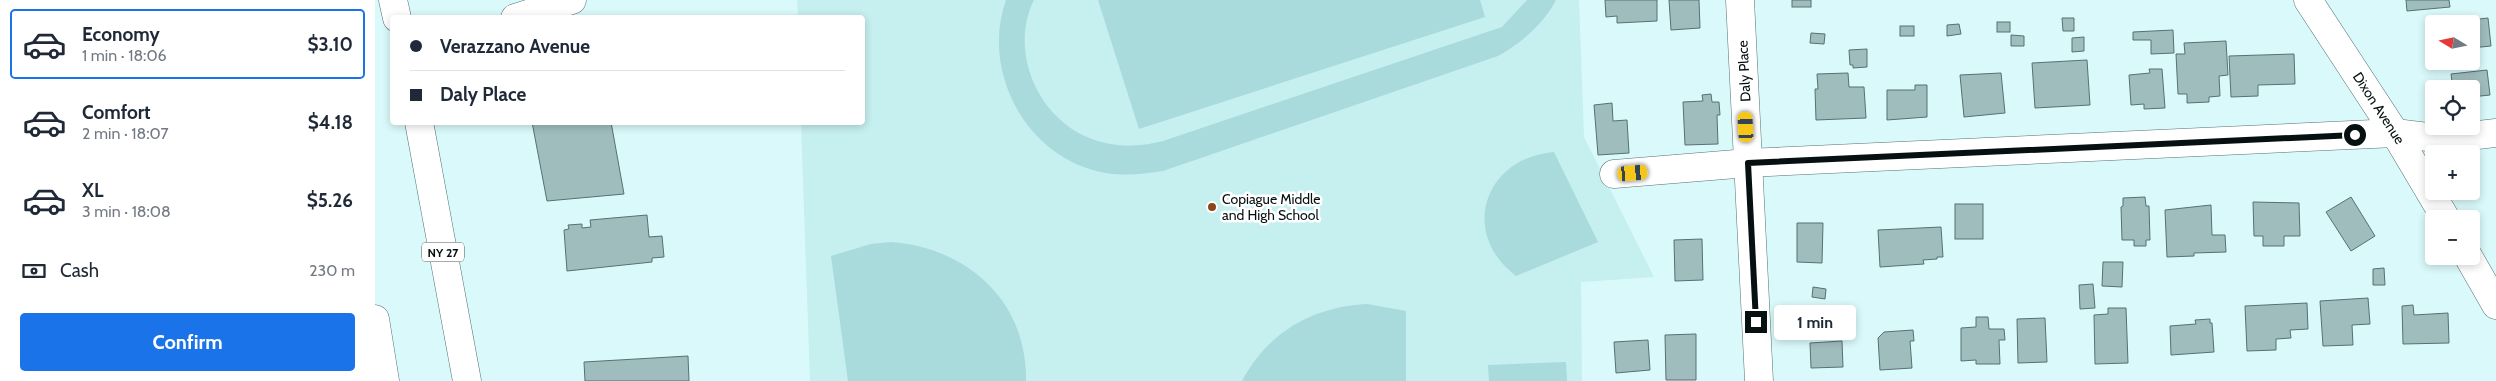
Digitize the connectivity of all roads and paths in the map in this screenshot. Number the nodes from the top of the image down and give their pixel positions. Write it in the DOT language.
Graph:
graph roads {
  1 [pos="393,0"];
  2 [pos="572,0"];
  3 [pos="1740,0"];
  4 [pos="2308,0"];
  5 [pos="396,15"];
  6 [pos="524,15"];
  7 [pos="420,125"];
  8 [pos="2395,133"];
  9 [pos="2496,133"];
  10 [pos="1748,163"];
  11 [pos="1614,174"];
  12 [pos="2441,210"];
  13 [pos="2473,265"];
  14 [pos="2496,304"];
  15 [pos="375,320"];
  16 [pos="381,365"];
  17 [pos="467,381"];
  18 [pos="1759,381"];
  1 -- 5 [label="main road"];
  2 -- 6 [label="main road"];
  3 -- 10 [label="main road, Daly Place"];
  4 -- 8 [label="main road, Dixon Avenue"];
  7 -- 17 [label="main road, NY 27"];
  8 -- 9 [label="main road"];
  8 -- 10 [label="main road"];
  8 -- 12 [label="main road, Dixon Avenue"];
  10 -- 11 [label="main road"];
  10 -- 18 [label="main road, Daly Place"];
  13 -- 14 [label="main road"];
  15 -- 16 [label="main road"];
}
